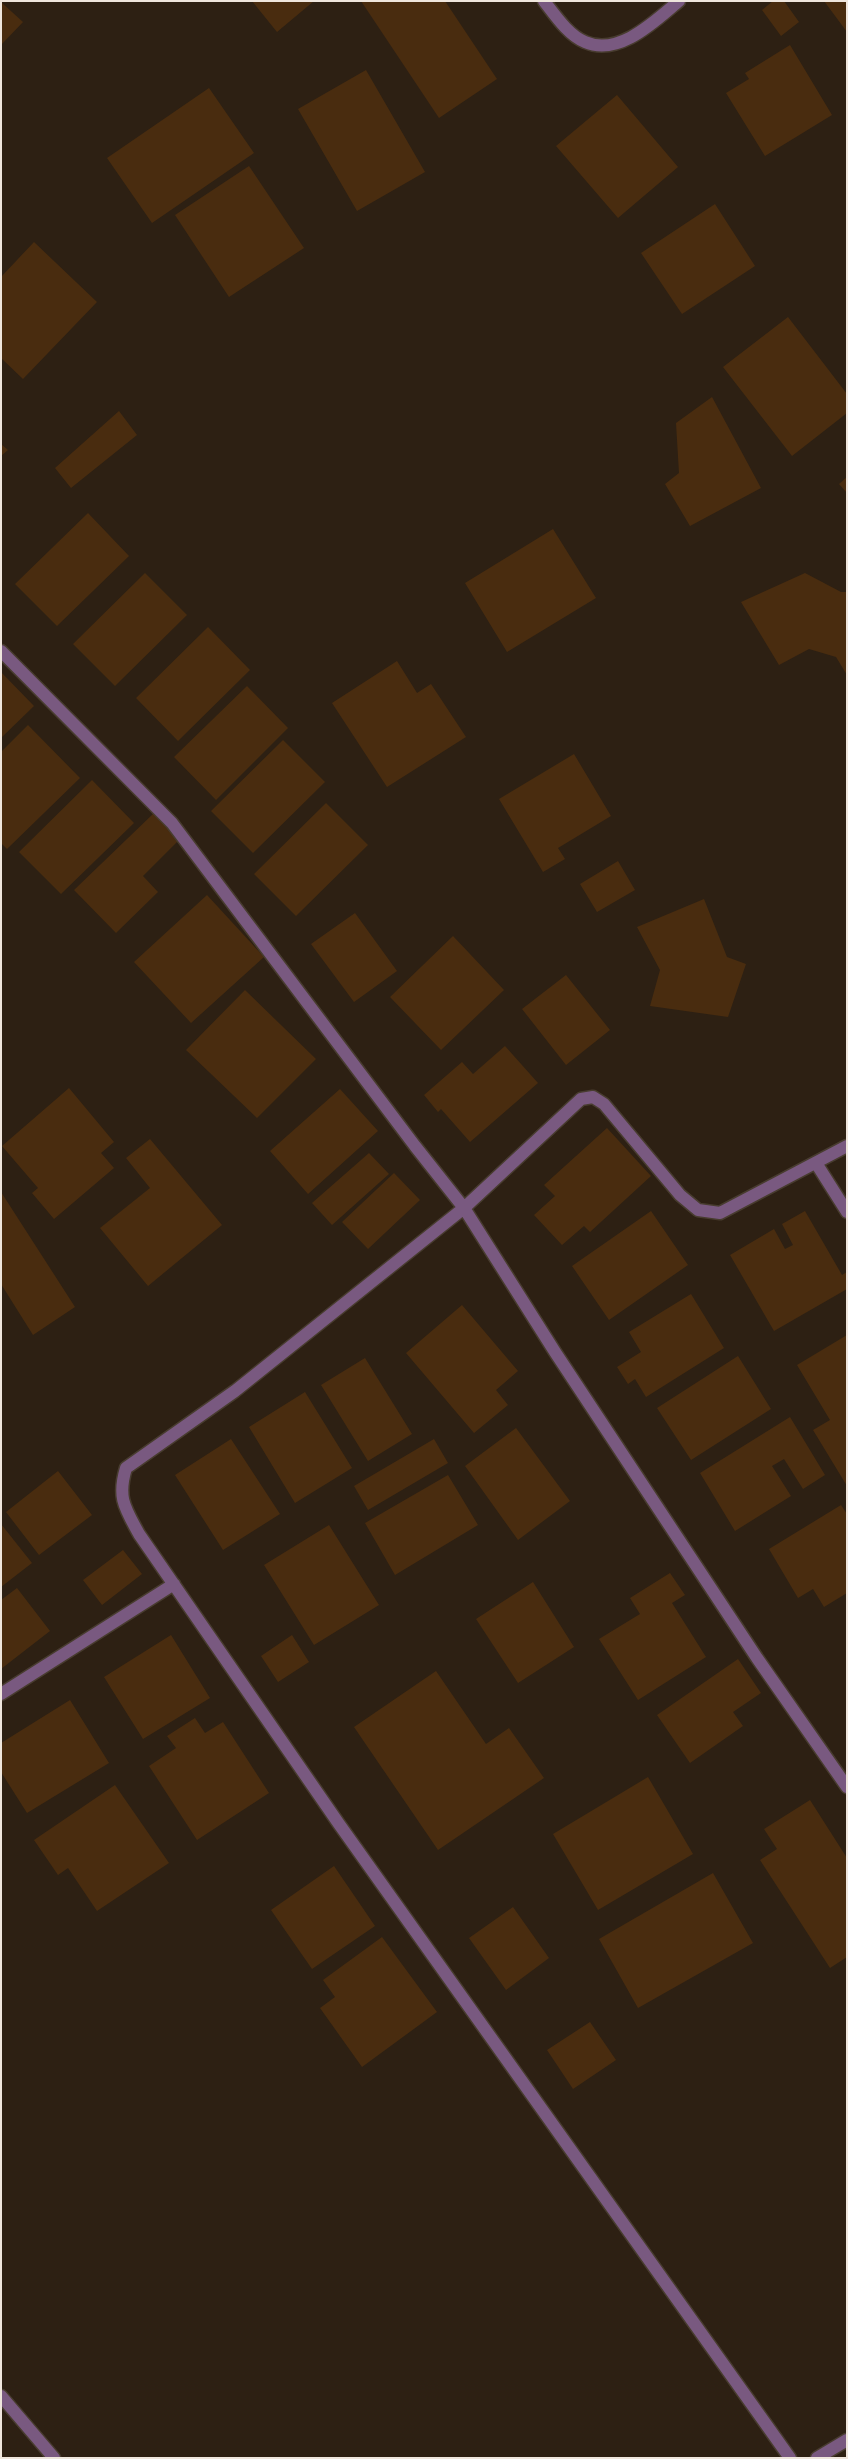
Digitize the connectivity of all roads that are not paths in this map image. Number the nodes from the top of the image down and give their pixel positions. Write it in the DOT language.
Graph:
graph roads {
  1 [pos="544,1"];
  2 [pos="679,1"];
  3 [pos="1,651"];
  4 [pos="847,1146"];
  5 [pos="816,1163"];
  6 [pos="464,1208"];
  7 [pos="847,1212"];
  8 [pos="174,1584"];
  9 [pos="1,1694"];
  10 [pos="847,1787"];
  11 [pos="1,2396"];
  12 [pos="847,2440"];
  13 [pos="54,2458"];
  14 [pos="790,2458"];
  15 [pos="817,2458"];
  1 -- 2 [label="street"];
  3 -- 6 [label="street"];
  4 -- 5 [label="street"];
  5 -- 6 [label="street"];
  5 -- 7 [label="street"];
  6 -- 8 [label="street"];
  6 -- 10 [label="street"];
  8 -- 9 [label="street"];
  8 -- 14 [label="street"];
  11 -- 13 [label="street"];
  12 -- 15 [label="street"];
}
